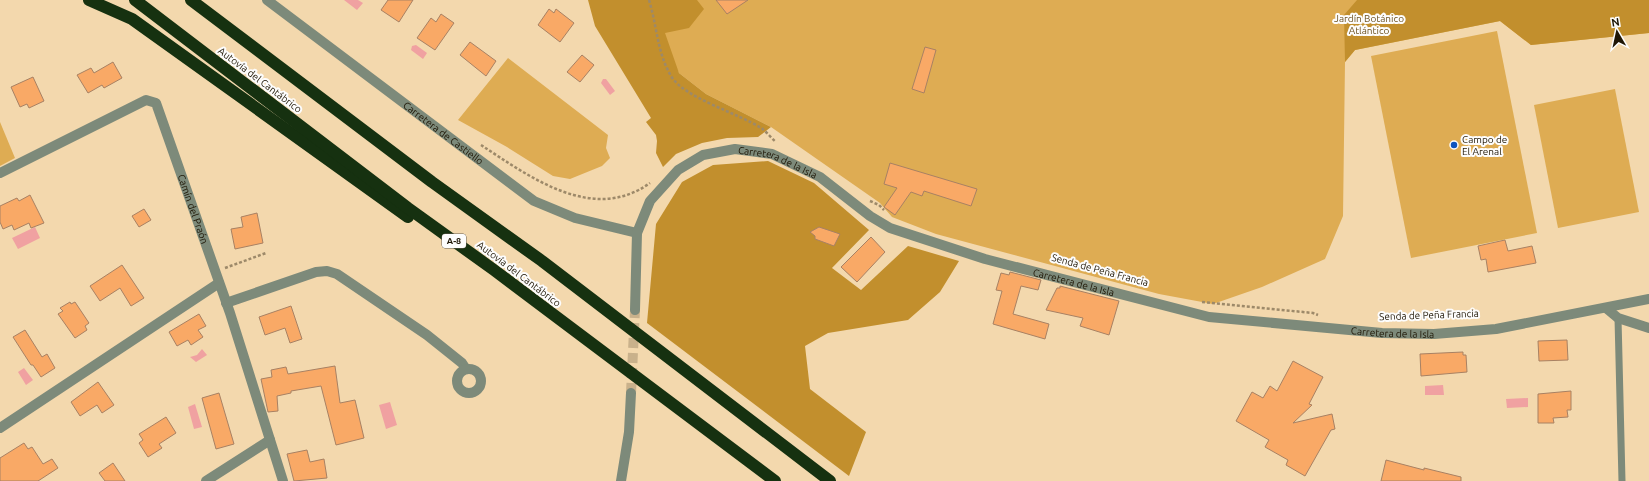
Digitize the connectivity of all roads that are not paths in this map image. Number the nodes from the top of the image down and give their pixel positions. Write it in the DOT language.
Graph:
graph roads {
  1 [pos="88,0"];
  2 [pos="135,0"];
  3 [pos="191,0"];
  4 [pos="267,0"];
  5 [pos="0,173"];
  6 [pos="637,233"];
  7 [pos="494,270"];
  8 [pos="219,283"];
  9 [pos="1649,299"];
  10 [pos="226,303"];
  11 [pos="1606,308"];
  12 [pos="635,310"];
  13 [pos="1618,318"];
  14 [pos="1649,328"];
  15 [pos="466,369"];
  16 [pos="631,393"];
  17 [pos="0,428"];
  18 [pos="270,440"];
  19 [pos="206,481"];
  20 [pos="283,481"];
  21 [pos="621,481"];
  22 [pos="775,481"];
  23 [pos="830,481"];
  24 [pos="1622,481"];
  1 -- 7 [label="highway"];
  2 -- 7 [label="highway, Autovía del Cantábrico / A-8"];
  3 -- 23 [label="highway"];
  4 -- 6 [label="street, Carretera de Castiello"];
  5 -- 8 [label="street, Camín del Praón"];
  6 -- 11 [label="street, Carretera de la Isla"];
  6 -- 12 [label="street, Carretera de la Isla"];
  7 -- 22 [label="highway, Autovía del Cantábrico / A-8"];
  8 -- 10 [label="street, Camín del Praón"];
  8 -- 17 [label="street"];
  9 -- 11 [label="street, Carretera de la Isla"];
  10 -- 15 [label="street"];
  10 -- 18 [label="street, Camín del Praón"];
  11 -- 13 [label="street"];
  13 -- 14 [label="street"];
  13 -- 24 [label="lane"];
  16 -- 21 [label="street"];
  18 -- 19 [label="street"];
  18 -- 20 [label="street, Camín del Praón"];
}
